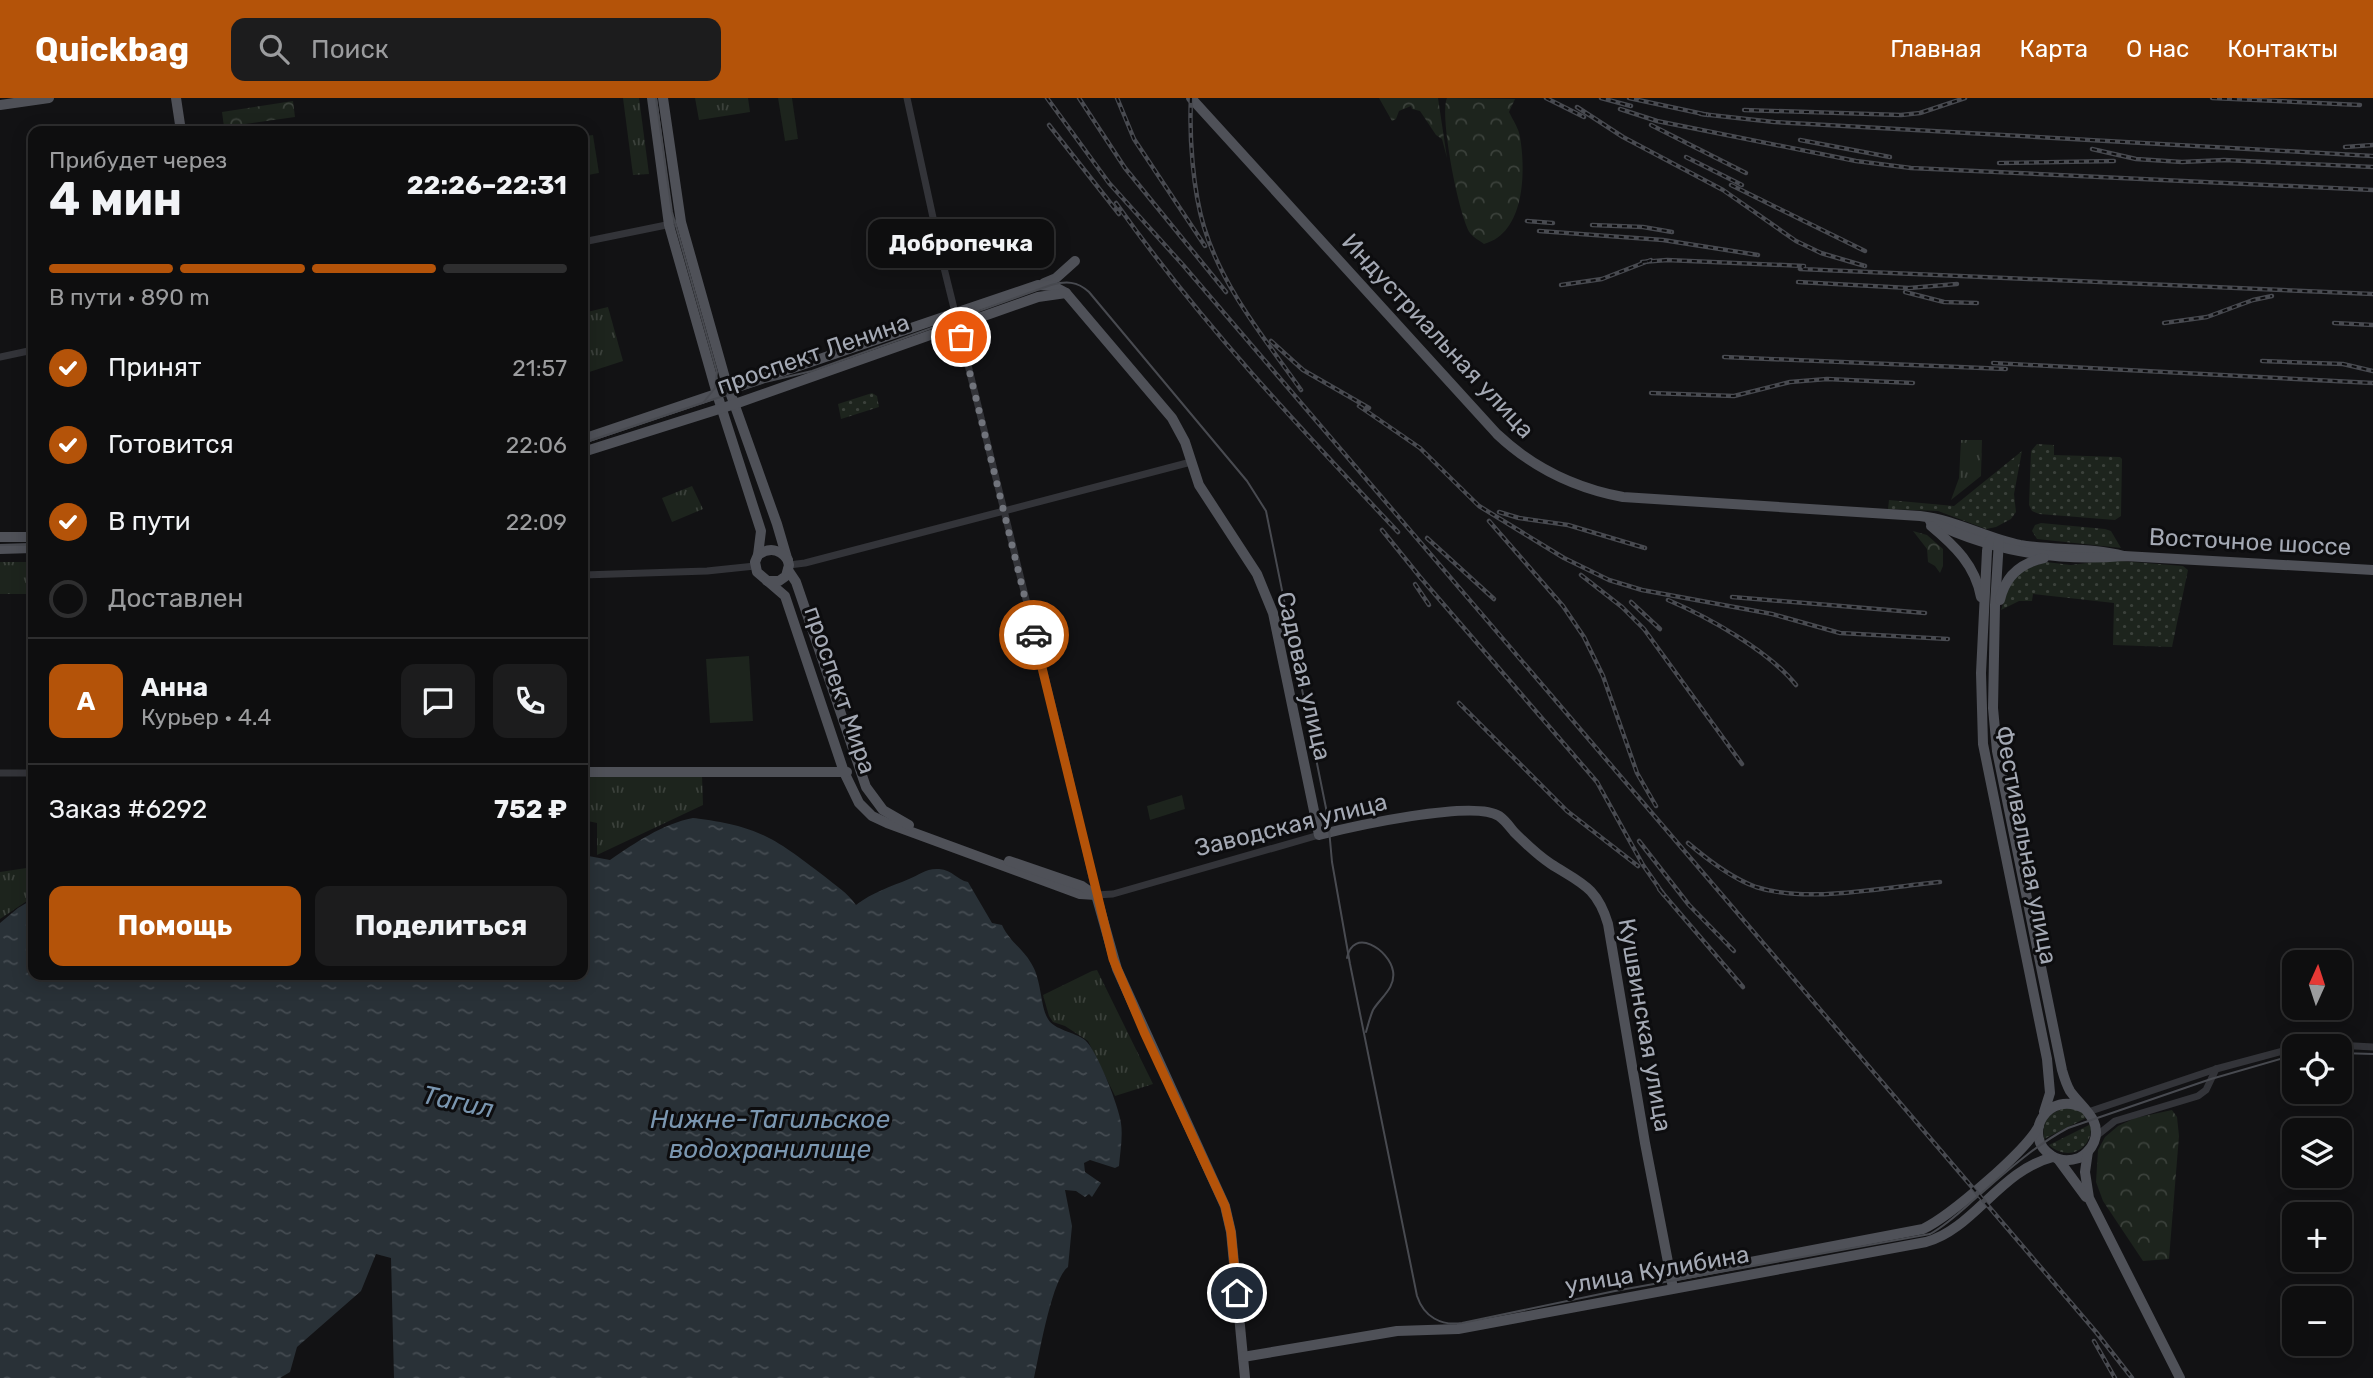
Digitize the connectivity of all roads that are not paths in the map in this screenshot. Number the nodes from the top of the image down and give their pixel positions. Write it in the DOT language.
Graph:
graph roads {
  1 [pos="48,98"];
  2 [pos="176,98"];
  3 [pos="652,98"];
  4 [pos="663,98"];
  5 [pos="907,98"];
  6 [pos="1191,98"];
  7 [pos="0,105"];
  8 [pos="180,126"];
  9 [pos="681,222"];
  10 [pos="669,225"];
  11 [pos="588,241"];
  12 [pos="1074,261"];
  13 [pos="1038,285"];
  14 [pos="1066,293"];
  15 [pos="955,314"];
  16 [pos="958,326"];
  17 [pos="28,351"];
  18 [pos="0,357"];
  19 [pos="730,390"];
  20 [pos="717,394"];
  21 [pos="735,404"];
  22 [pos="722,408"];
  23 [pos="588,437"];
  24 [pos="588,450"];
  25 [pos="1191,462"];
  26 [pos="1004,510"];
  27 [pos="1920,516"];
  28 [pos="0,537"];
  29 [pos="28,537"];
  30 [pos="1994,542"];
  31 [pos="28,548"];
  32 [pos="0,549"];
  33 [pos="758,555"];
  34 [pos="2058,556"];
  35 [pos="2124,556"];
  36 [pos="789,565"];
  37 [pos="755,566"];
  38 [pos="2373,570"];
  39 [pos="588,575"];
  40 [pos="767,581"];
  41 [pos="1996,614"];
  42 [pos="1984,619"];
  43 [pos="1981,708"];
  44 [pos="1993,708"];
  45 [pos="588,772"];
  46 [pos="844,772"];
  47 [pos="0,773"];
  48 [pos="28,773"];
  49 [pos="863,779"];
  50 [pos="2008,809"];
  51 [pos="1997,811"];
  52 [pos="1498,815"];
  53 [pos="872,816"];
  54 [pos="1318,835"];
  55 [pos="1096,895"];
  56 [pos="2352,1046"];
  57 [pos="2373,1047"];
  58 [pos="2282,1051"];
  59 [pos="2216,1069"];
  60 [pos="2086,1110"];
  61 [pos="2041,1121"];
  62 [pos="2095,1137"];
  63 [pos="2088,1152"];
  64 [pos="2056,1158"];
  65 [pos="2096,1212"];
  66 [pos="1671,1277"];
  67 [pos="1673,1288"];
  68 [pos="1243,1357"];
  69 [pos="1245,1378"];
  70 [pos="2180,1378"];
  1 -- 7 [label="main road"];
  2 -- 8 [label="main road"];
  3 -- 10 [label="main road"];
  4 -- 9 [label="main road, проспект Мира"];
  5 -- 15 [label="street"];
  6 -- 27 [label="main road, Индустриальная улица"];
  9 -- 10 [label="street"];
  9 -- 19 [label="main road, проспект Мира"];
  10 -- 11 [label="street"];
  10 -- 20 [label="main road"];
  12 -- 13 [label="main road, проспект Ленина"];
  13 -- 14 [label="main road"];
  13 -- 15 [label="main road, проспект Ленина"];
  14 -- 16 [label="main road, проспект Ленина"];
  14 -- 25 [label="main road, Садовая улица"];
  15 -- 16 [label="street"];
  15 -- 19 [label="main road, проспект Ленина"];
  16 -- 21 [label="main road, проспект Ленина"];
  16 -- 26 [label="street"];
  17 -- 18 [label="street"];
  19 -- 20 [label="main road, проспект Ленина"];
  19 -- 21 [label="main road, проспект Мира"];
  20 -- 22 [label="main road"];
  20 -- 23 [label="main road, проспект Ленина"];
  21 -- 22 [label="main road, проспект Ленина"];
  21 -- 36 [label="main road, проспект Мира"];
  22 -- 24 [label="main road, проспект Ленина"];
  22 -- 33 [label="main road"];
  25 -- 26 [label="street"];
  25 -- 54 [label="main road, Садовая улица"];
  26 -- 36 [label="street"];
  26 -- 55 [label="street"];
  27 -- 30 [label="main road, Индустриальная улица"];
  27 -- 42 [label="main road"];
  28 -- 29 [label="main road"];
  30 -- 34 [label="main road, Восточное шоссе"];
  30 -- 35 [label="main road, Восточное шоссе"];
  30 -- 41 [label="main road, Фестивальная улица"];
  30 -- 42 [label="main road, Фестивальная улица"];
  31 -- 32 [label="main road"];
  33 -- 36 [label="main road"];
  33 -- 37 [label="main road"];
  34 -- 35 [label="main road, Восточное шоссе"];
  34 -- 41 [label="main road"];
  35 -- 38 [label="main road, Восточное шоссе"];
  36 -- 40 [label="main road"];
  36 -- 49 [label="main road, проспект Мира"];
  37 -- 39 [label="street"];
  37 -- 40 [label="main road"];
  40 -- 46 [label="main road, проспект Мира"];
  41 -- 44 [label="main road, Фестивальная улица"];
  42 -- 43 [label="main road, Фестивальная улица"];
  43 -- 44 [label="main road"];
  43 -- 51 [label="main road, Фестивальная улица"];
  44 -- 50 [label="main road, Фестивальная улица"];
  45 -- 46 [label="main road"];
  46 -- 49 [label="main road"];
  46 -- 53 [label="main road, проспект Мира"];
  47 -- 48 [label="street"];
  49 -- 55 [label="main road, проспект Мира"];
  50 -- 51 [label="main road"];
  50 -- 60 [label="main road, Фестивальная улица"];
  51 -- 61 [label="main road, Фестивальная улица"];
  52 -- 54 [label="main road, Заводская улица"];
  52 -- 66 [label="main road, Кушвинская улица"];
  53 -- 55 [label="main road, Заводская улица"];
  54 -- 55 [label="street, Заводская улица"];
  55 -- 68 [label="main road"];
  56 -- 57 [label="street"];
  58 -- 59 [label="street"];
  59 -- 60 [label="street"];
  59 -- 62 [label="street"];
  60 -- 61 [label="main road"];
  60 -- 62 [label="main road"];
  61 -- 64 [label="main road"];
  61 -- 66 [label="main road, улица Кулибина"];
  62 -- 63 [label="main road"];
  63 -- 64 [label="main road"];
  63 -- 65 [label="main road"];
  64 -- 65 [label="main road"];
  64 -- 67 [label="main road, улица Кулибина"];
  65 -- 70 [label="main road"];
  66 -- 67 [label="main road, Кушвинская улица"];
  67 -- 68 [label="main road, улица Кулибина"];
  68 -- 69 [label="main road"];
}
